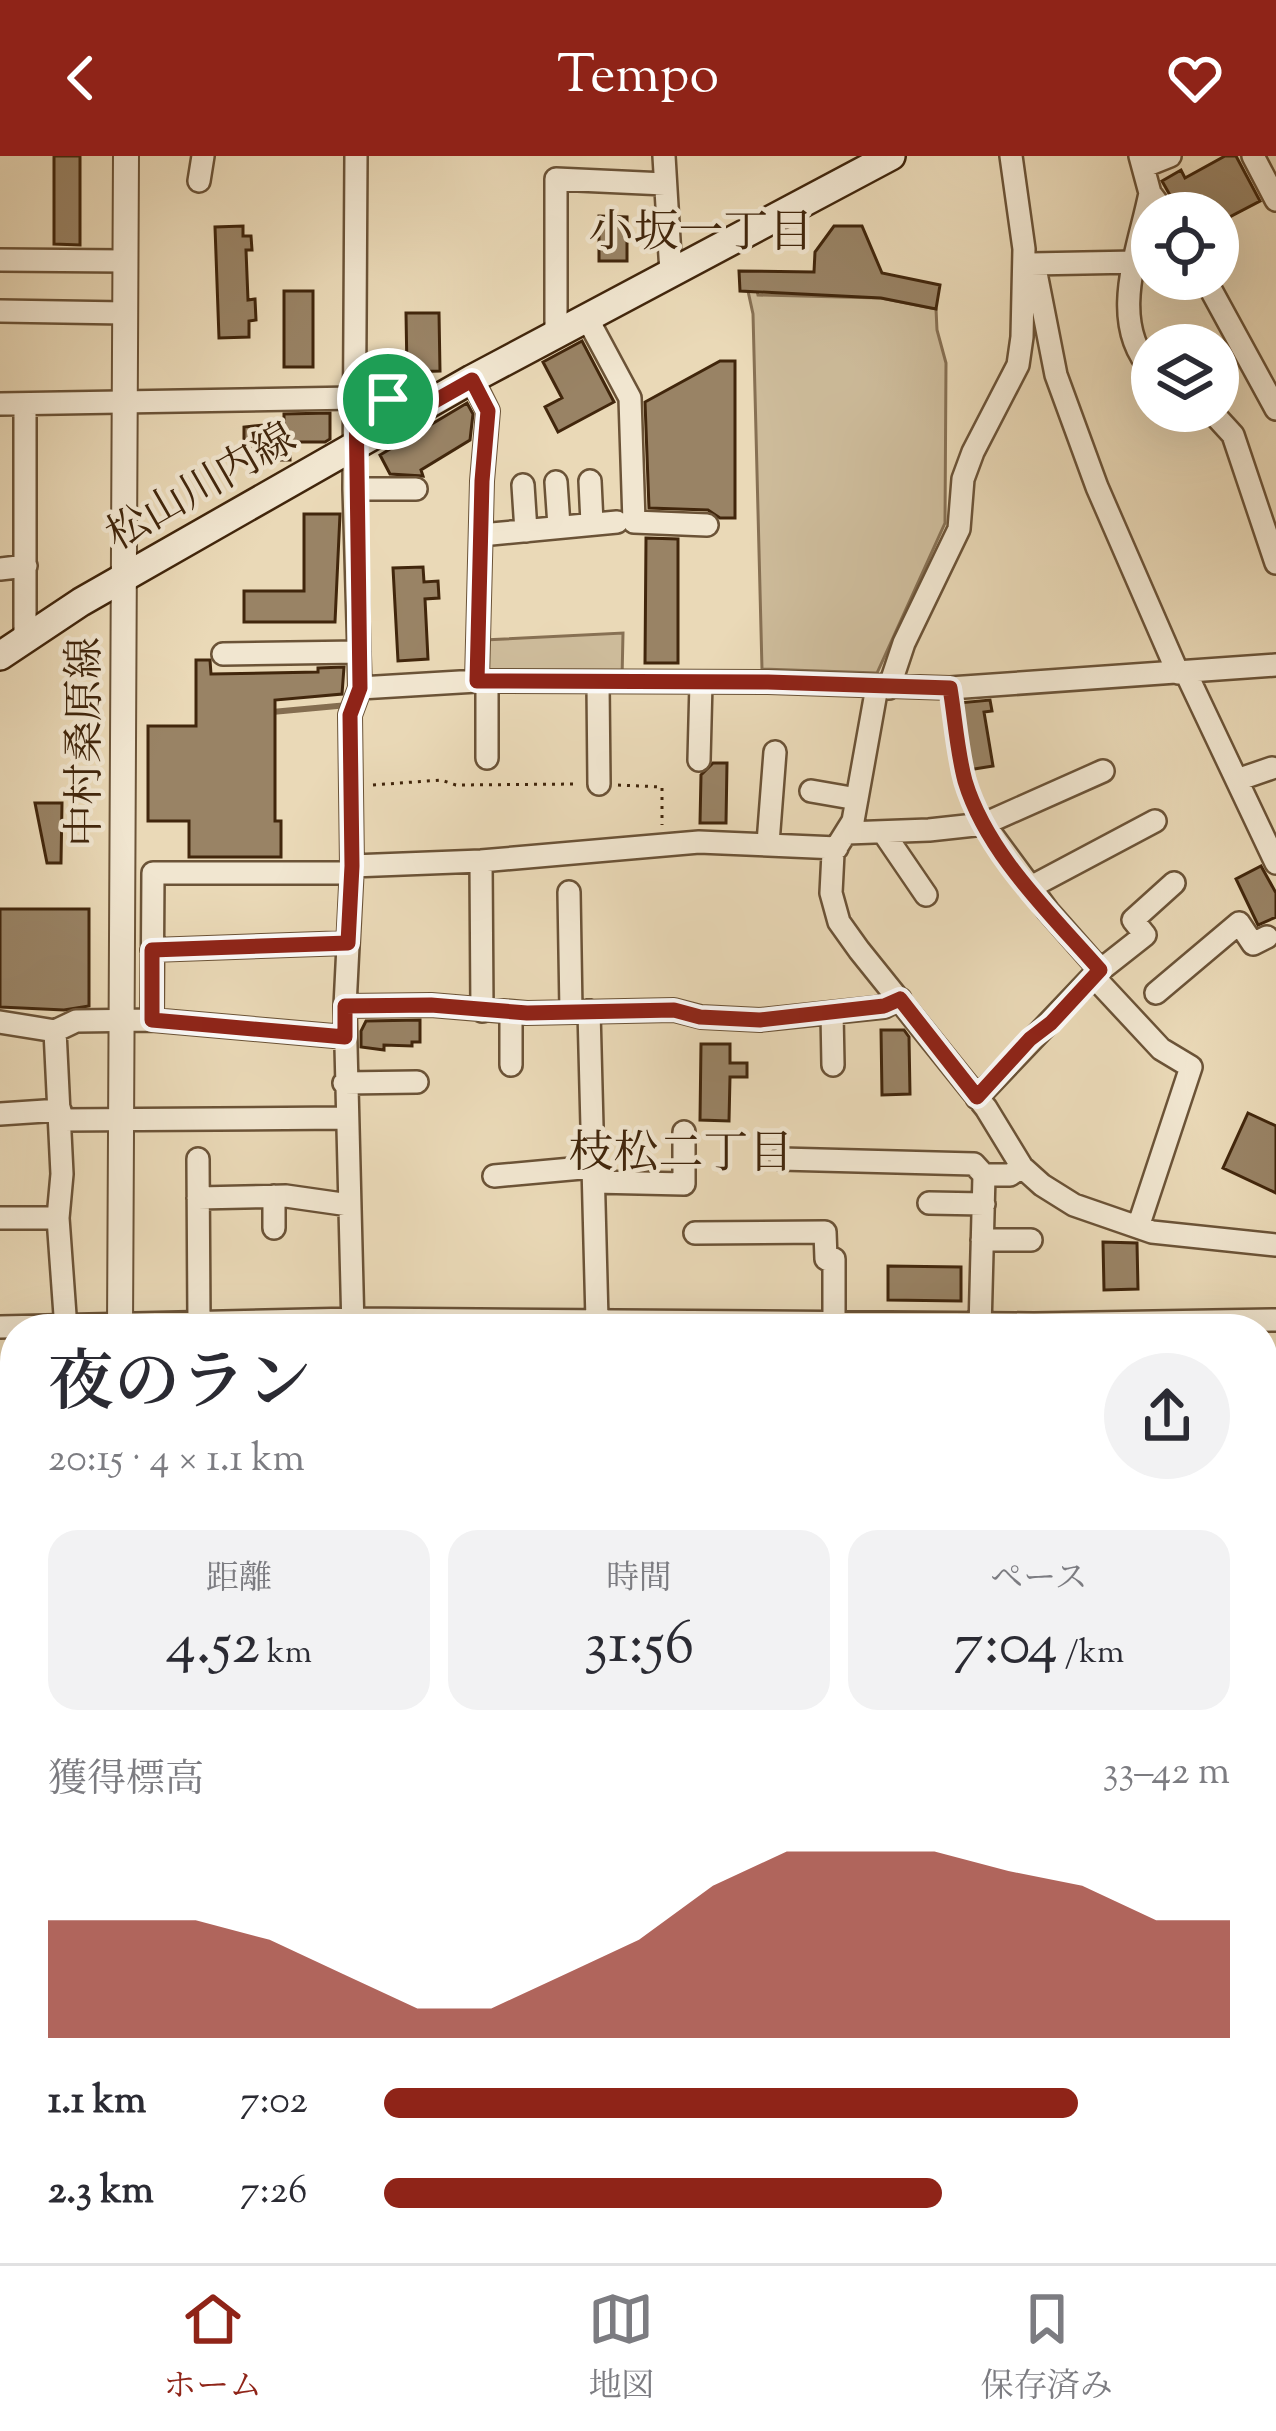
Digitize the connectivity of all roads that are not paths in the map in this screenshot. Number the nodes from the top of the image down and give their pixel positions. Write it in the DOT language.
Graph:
graph roads {
  1 [pos="126,156"];
  2 [pos="203,156"];
  3 [pos="356,156"];
  4 [pos="664,156"];
  5 [pos="891,156"];
  6 [pos="1011,156"];
  7 [pos="1171,156"];
  8 [pos="1253,156"];
  9 [pos="1142,161"];
  10 [pos="200,181"];
  11 [pos="665,184"];
  12 [pos="1150,192"];
  13 [pos="1276,200"];
  14 [pos="0,260"];
  15 [pos="125,261"];
  16 [pos="1131,262"];
  17 [pos="1027,264"];
  18 [pos="670,274"];
  19 [pos="1131,290"];
  20 [pos="1216,300"];
  21 [pos="0,311"];
  22 [pos="124,313"];
  23 [pos="587,318"];
  24 [pos="1131,334"];
  25 [pos="556,335"];
  26 [pos="472,380"];
  27 [pos="356,398"];
  28 [pos="122,403"];
  29 [pos="0,404"];
  30 [pos="25,404"];
  31 [pos="1276,409"];
  32 [pos="410,415"];
  33 [pos="1230,432"];
  34 [pos="355,446"];
  35 [pos="590,481"];
  36 [pos="556,482"];
  37 [pos="523,484"];
  38 [pos="354,489"];
  39 [pos="416,489"];
  40 [pos="617,522"];
  41 [pos="592,523"];
  42 [pos="707,525"];
  43 [pos="559,526"];
  44 [pos="526,531"];
  45 [pos="481,535"];
  46 [pos="1276,563"];
  47 [pos="26,566"];
  48 [pos="0,569"];
  49 [pos="122,578"];
  50 [pos="26,639"];
  51 [pos="359,652"];
  52 [pos="223,653"];
  53 [pos="0,656"];
  54 [pos="1276,665"];
  55 [pos="1182,673"];
  56 [pos="482,682"];
  57 [pos="700,683"];
  58 [pos="598,684"];
  59 [pos="360,688"];
  60 [pos="883,688"];
  61 [pos="775,752"];
  62 [pos="487,758"];
  63 [pos="699,760"];
  64 [pos="1272,768"];
  65 [pos="1103,771"];
  66 [pos="1237,780"];
  67 [pos="599,784"];
  68 [pos="811,791"];
  69 [pos="856,799"];
  70 [pos="1155,821"];
  71 [pos="984,824"];
  72 [pos="884,832"];
  73 [pos="842,840"];
  74 [pos="768,843"];
  75 [pos="482,861"];
  76 [pos="1276,863"];
  77 [pos="352,869"];
  78 [pos="1174,883"];
  79 [pos="1029,888"];
  80 [pos="569,892"];
  81 [pos="926,895"];
  82 [pos="1273,942"];
  83 [pos="348,943"];
  84 [pos="152,950"];
  85 [pos="1097,973"];
  86 [pos="1156,993"];
  87 [pos="900,999"];
  88 [pos="345,1006"];
  89 [pos="482,1011"];
  90 [pos="580,1011"];
  91 [pos="511,1012"];
  92 [pos="832,1013"];
  93 [pos="121,1020"];
  94 [pos="152,1020"];
  95 [pos="0,1022"];
  96 [pos="56,1031"];
  97 [pos="345,1037"];
  98 [pos="512,1064"];
  99 [pos="833,1064"];
  100 [pos="417,1082"];
  101 [pos="344,1083"];
  102 [pos="977,1097"];
  103 [pos="0,1114"];
  104 [pos="61,1115"];
  105 [pos="120,1118"];
  106 [pos="345,1118"];
  107 [pos="684,1132"];
  108 [pos="198,1159"];
  109 [pos="781,1159"];
  110 [pos="1022,1167"];
  111 [pos="593,1174"];
  112 [pos="984,1174"];
  113 [pos="494,1176"];
  114 [pos="274,1196"];
  115 [pos="198,1198"];
  116 [pos="929,1203"];
  117 [pos="983,1204"];
  118 [pos="349,1205"];
  119 [pos="0,1218"];
  120 [pos="58,1218"];
  121 [pos="1138,1227"];
  122 [pos="274,1228"];
  123 [pos="695,1233"];
  124 [pos="982,1240"];
  125 [pos="1031,1240"];
  126 [pos="1276,1245"];
  127 [pos="65,1314"];
  128 [pos="120,1314"];
  129 [pos="187,1314"];
  130 [pos="353,1314"];
  131 [pos="597,1314"];
  132 [pos="834,1314"];
  133 [pos="980,1314"];
  1 -- 15 [label="street, 中村桑原線"];
  2 -- 10 [label="street"];
  3 -- 27 [label="street"];
  4 -- 11 [label="street"];
  5 -- 18 [label="main road, 松山川内線"];
  6 -- 17 [label="street"];
  7 -- 9 [label="street"];
  8 -- 13 [label="street"];
  9 -- 12 [label="street"];
  11 -- 18 [label="street"];
  11 -- 25 [label="street"];
  14 -- 15 [label="street"];
  15 -- 22 [label="street, 中村桑原線"];
  16 -- 17 [label="street"];
  17 -- 55 [label="street"];
  17 -- 60 [label="street"];
  18 -- 23 [label="main road, 松山川内線"];
  19 -- 24 [label="street"];
  20 -- 31 [label="street"];
  21 -- 22 [label="street"];
  22 -- 28 [label="street, 中村桑原線"];
  23 -- 25 [label="main road, 松山川内線"];
  23 -- 42 [label="street"];
  25 -- 26 [label="main road, 松山川内線"];
  26 -- 32 [label="main road, 松山川内線"];
  26 -- 45 [label="street"];
  27 -- 28 [label="street"];
  27 -- 32 [label="street"];
  27 -- 34 [label="street"];
  28 -- 30 [label="street"];
  28 -- 49 [label="street, 中村桑原線"];
  29 -- 30 [label="street"];
  30 -- 47 [label="street"];
  32 -- 34 [label="main road, 松山川内線"];
  33 -- 46 [label="street"];
  34 -- 38 [label="street"];
  34 -- 49 [label="main road, 松山川内線"];
  35 -- 41 [label="street"];
  36 -- 43 [label="street"];
  37 -- 44 [label="street"];
  38 -- 39 [label="street"];
  38 -- 51 [label="street"];
  40 -- 41 [label="street"];
  41 -- 43 [label="street"];
  43 -- 44 [label="street"];
  44 -- 45 [label="street"];
  45 -- 56 [label="street"];
  47 -- 48 [label="street"];
  47 -- 50 [label="street"];
  49 -- 50 [label="main road, 松山川内線"];
  49 -- 93 [label="street, 中村桑原線"];
  50 -- 53 [label="main road, 松山川内線"];
  51 -- 52 [label="street"];
  51 -- 59 [label="street"];
  54 -- 55 [label="street"];
  55 -- 60 [label="street"];
  55 -- 66 [label="street"];
  56 -- 58 [label="street"];
  56 -- 59 [label="street"];
  56 -- 62 [label="street"];
  57 -- 58 [label="street"];
  57 -- 60 [label="street"];
  57 -- 63 [label="street"];
  58 -- 67 [label="street"];
  59 -- 77 [label="street"];
  60 -- 69 [label="street"];
  61 -- 74 [label="street"];
  64 -- 66 [label="street"];
  65 -- 71 [label="street"];
  66 -- 76 [label="street"];
  68 -- 69 [label="street"];
  69 -- 73 [label="street"];
  70 -- 79 [label="street"];
  71 -- 72 [label="street"];
  71 -- 79 [label="street"];
  72 -- 73 [label="street"];
  72 -- 81 [label="street"];
  73 -- 74 [label="street"];
  73 -- 87 [label="street"];
  74 -- 75 [label="street"];
  75 -- 77 [label="street"];
  75 -- 89 [label="street"];
  77 -- 83 [label="street"];
  77 -- 84 [label="street"];
  78 -- 85 [label="street"];
  79 -- 85 [label="street"];
  80 -- 90 [label="street"];
  82 -- 86 [label="street"];
  83 -- 84 [label="street"];
  83 -- 88 [label="street"];
  84 -- 94 [label="street"];
  85 -- 102 [label="street"];
  85 -- 121 [label="street"];
  87 -- 92 [label="street"];
  87 -- 102 [label="street"];
  88 -- 89 [label="street"];
  88 -- 97 [label="street"];
  89 -- 91 [label="street"];
  90 -- 91 [label="street"];
  90 -- 92 [label="street"];
  90 -- 111 [label="street"];
  91 -- 98 [label="street"];
  92 -- 99 [label="street"];
  93 -- 94 [label="street"];
  93 -- 96 [label="street"];
  93 -- 105 [label="street, 中村桑原線"];
  94 -- 97 [label="street"];
  95 -- 96 [label="street"];
  96 -- 104 [label="street"];
  97 -- 101 [label="street"];
  100 -- 101 [label="street"];
  101 -- 106 [label="street"];
  102 -- 110 [label="street"];
  103 -- 104 [label="street"];
  104 -- 105 [label="street"];
  104 -- 120 [label="street"];
  105 -- 106 [label="street"];
  105 -- 128 [label="street, 中村桑原線"];
  106 -- 118 [label="street"];
  107 -- 111 [label="street"];
  108 -- 115 [label="street"];
  109 -- 112 [label="street"];
  110 -- 112 [label="street"];
  110 -- 121 [label="street"];
  111 -- 113 [label="street"];
  111 -- 131 [label="street"];
  112 -- 117 [label="street"];
  114 -- 115 [label="street"];
  114 -- 118 [label="street"];
  114 -- 122 [label="street"];
  115 -- 129 [label="street"];
  116 -- 117 [label="street"];
  117 -- 124 [label="street"];
  118 -- 130 [label="street"];
  119 -- 120 [label="street"];
  120 -- 127 [label="street"];
  121 -- 126 [label="street"];
  123 -- 132 [label="street"];
  124 -- 125 [label="street"];
  124 -- 133 [label="street"];
}
